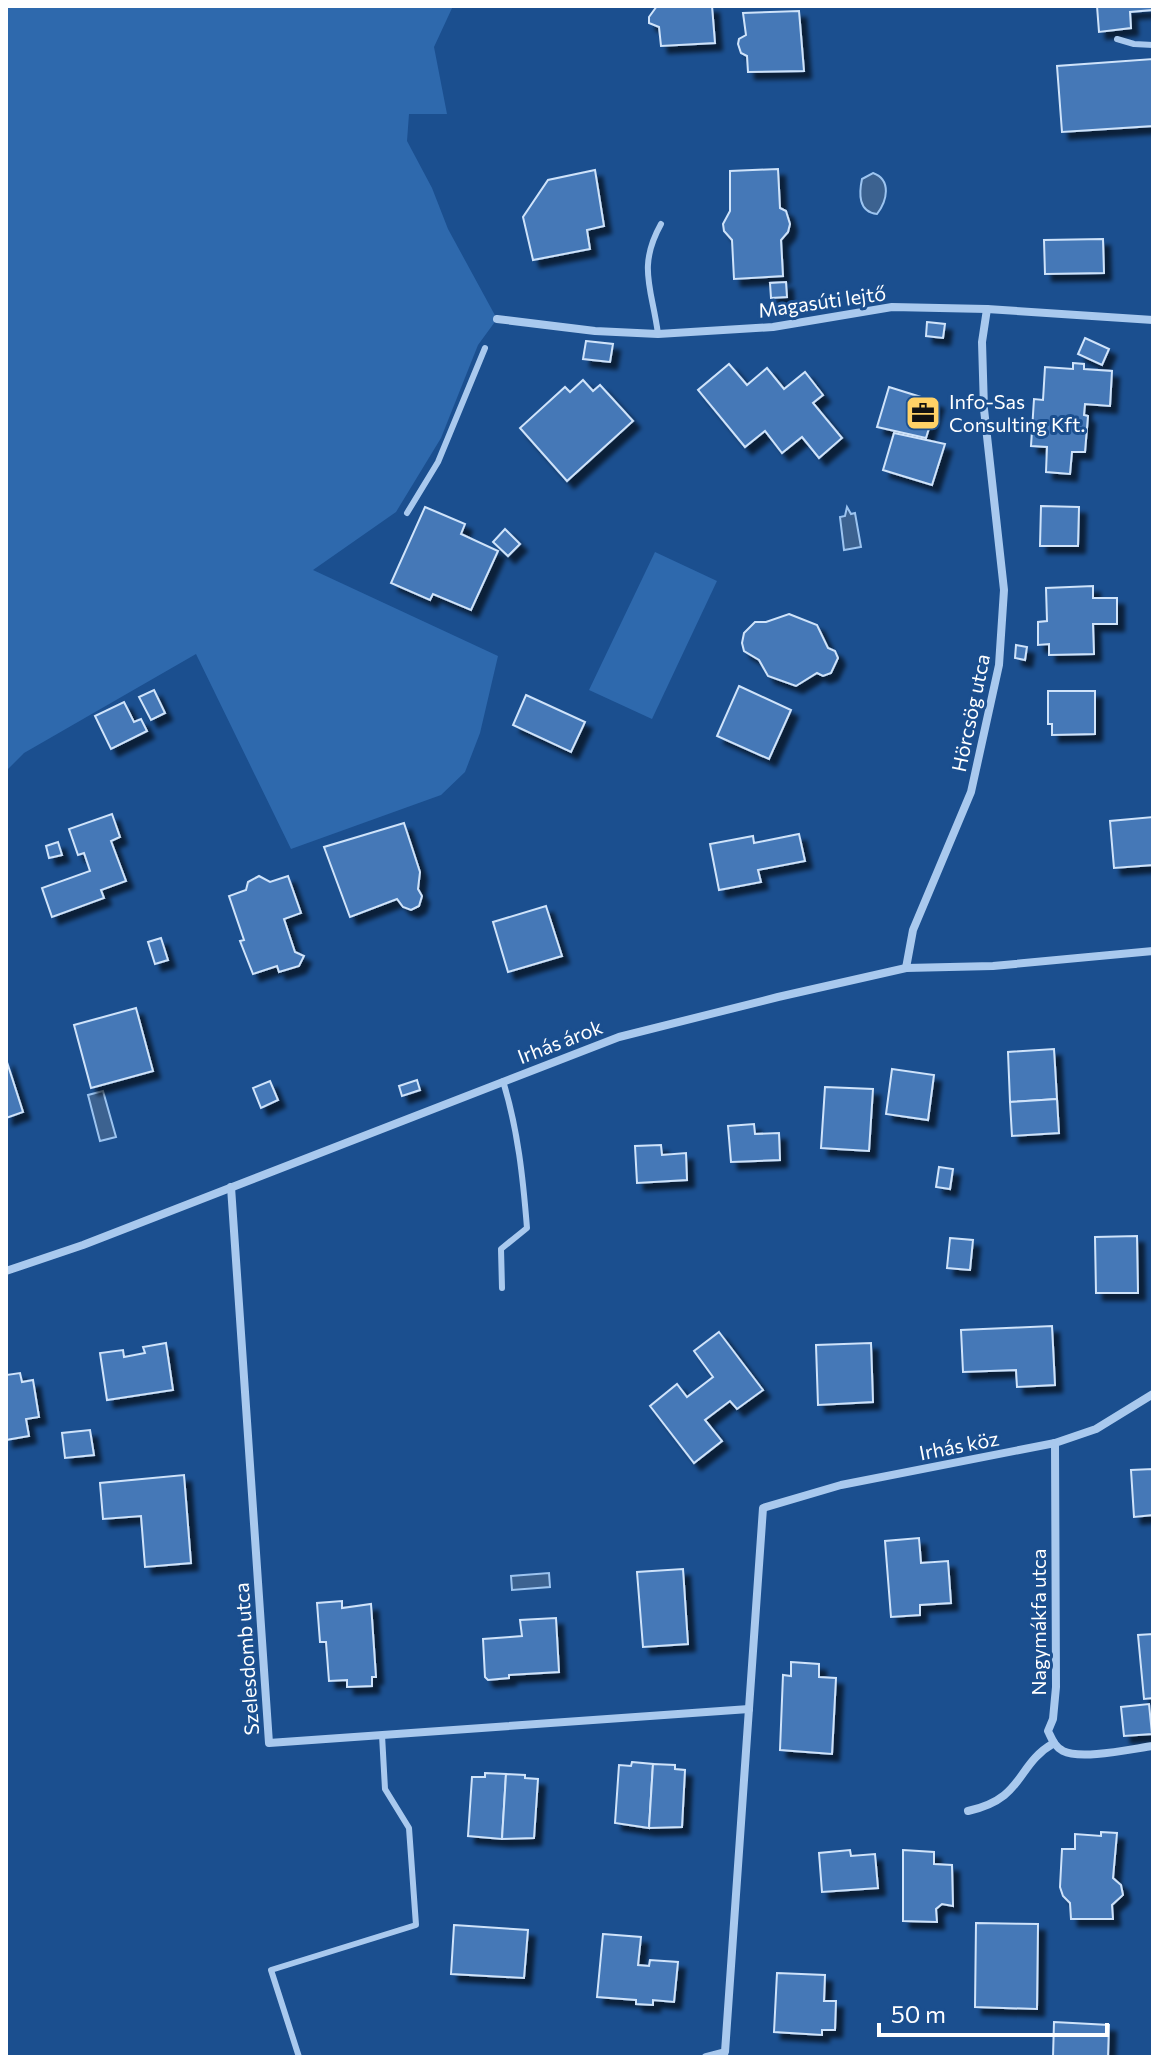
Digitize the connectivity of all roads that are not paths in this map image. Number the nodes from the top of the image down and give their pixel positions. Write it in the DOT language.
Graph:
graph roads {
  1 [pos="1117,39"];
  2 [pos="1153,45"];
  3 [pos="661,224"];
  4 [pos="987,309"];
  5 [pos="497,319"];
  6 [pos="1153,320"];
  7 [pos="658,334"];
  8 [pos="485,348"];
  9 [pos="407,513"];
  10 [pos="1153,951"];
  11 [pos="906,968"];
  12 [pos="503,1081"];
  13 [pos="231,1187"];
  14 [pos="6,1271"];
  15 [pos="502,1288"];
  16 [pos="1153,1394"];
  17 [pos="1055,1443"];
  18 [pos="749,1709"];
  19 [pos="382,1735"];
  20 [pos="1054,1743"];
  21 [pos="1153,1746"];
  22 [pos="968,1811"];
  23 [pos="299,2057"];
  24 [pos="706,2057"];
  1 -- 2 [label="lane"];
  3 -- 7 [label="lane"];
  4 -- 6 [label="street, Magasúti lejtő"];
  4 -- 7 [label="street, Magasúti lejtő"];
  4 -- 11 [label="street, Hörcsög utca"];
  5 -- 7 [label="street, Magasúti lejtő"];
  8 -- 9 [label="lane"];
  10 -- 11 [label="street, Irhás árok"];
  11 -- 12 [label="street, Irhás árok"];
  12 -- 13 [label="street, Irhás árok"];
  12 -- 15 [label="lane"];
  13 -- 14 [label="street, Irhás árok"];
  13 -- 19 [label="street, Szelesdomb utca"];
  16 -- 17 [label="street, Irhás köz"];
  17 -- 18 [label="street, Irhás köz"];
  17 -- 20 [label="street, Nagymákfa utca"];
  18 -- 19 [label="street, Szelesdomb utca"];
  18 -- 24 [label="street"];
  19 -- 23 [label="lane"];
  20 -- 21 [label="street"];
  20 -- 22 [label="street"];
}
